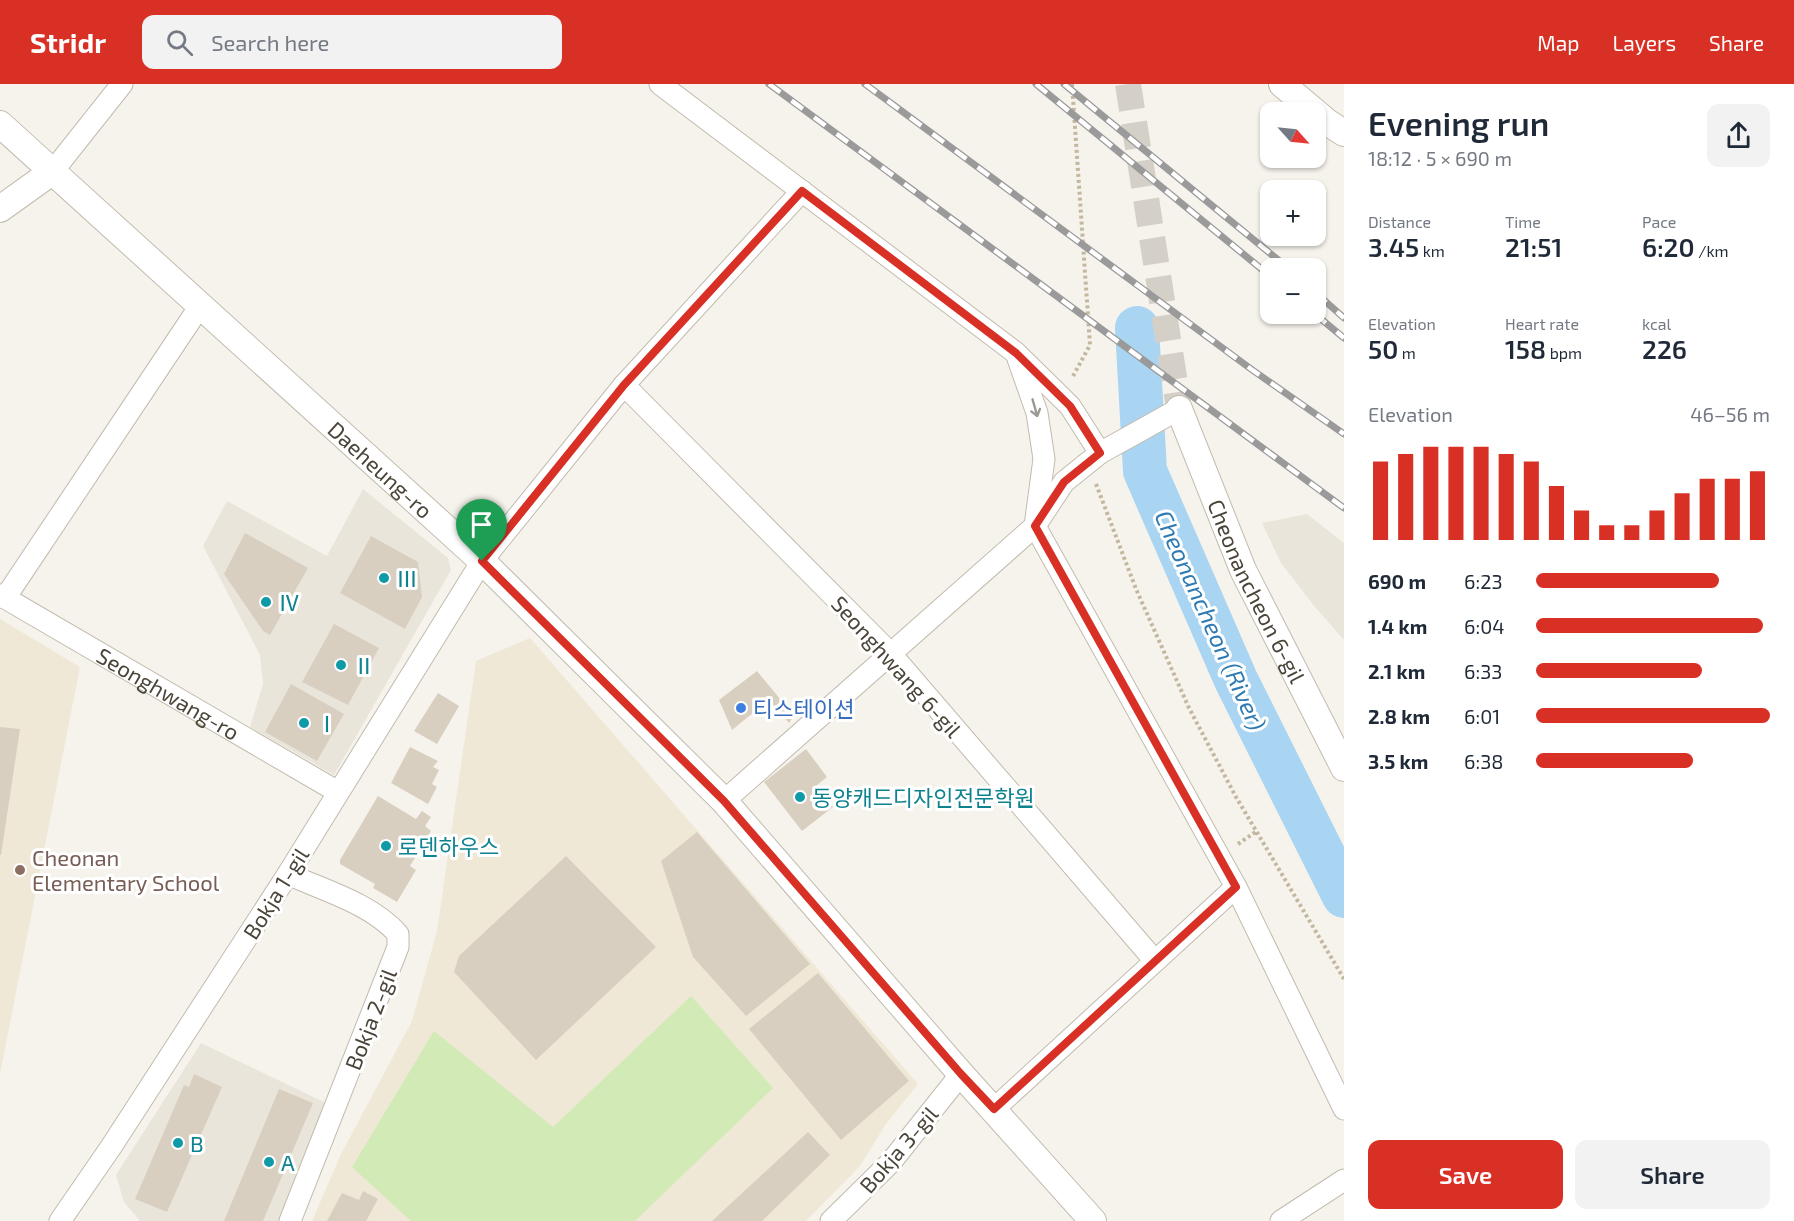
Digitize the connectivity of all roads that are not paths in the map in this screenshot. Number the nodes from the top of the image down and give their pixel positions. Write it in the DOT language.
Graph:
graph roads {
  1 [pos="122,84"];
  2 [pos="660,84"];
  3 [pos="1282,84"];
  4 [pos="0,124"];
  5 [pos="1344,133"];
  6 [pos="53,171"];
  7 [pos="802,191"];
  8 [pos="0,209"];
  9 [pos="200,306"];
  10 [pos="1016,353"];
  11 [pos="624,385"];
  12 [pos="1174,412"];
  13 [pos="1098,456"];
  14 [pos="1035,526"];
  15 [pos="482,561"];
  16 [pos="2,597"];
  17 [pos="891,654"];
  18 [pos="1344,768"];
  19 [pos="338,792"];
  20 [pos="724,801"];
  21 [pos="288,874"];
  22 [pos="1236,887"];
  23 [pos="1155,961"];
  24 [pos="961,1074"];
  25 [pos="994,1109"];
  26 [pos="1344,1109"];
  27 [pos="1344,1180"];
  28 [pos="60,1221"];
  29 [pos="290,1221"];
  30 [pos="831,1221"];
  31 [pos="1093,1221"];
  32 [pos="1281,1221"];
  1 -- 6 [label="street"];
  2 -- 7 [label="street"];
  3 -- 5 [label="street"];
  4 -- 6 [label="street, Daeheung-ro"];
  6 -- 8 [label="street"];
  6 -- 9 [label="street, Daeheung-ro"];
  7 -- 10 [label="street"];
  7 -- 11 [label="street, Bokja 1-gil"];
  9 -- 15 [label="street, Daeheung-ro"];
  9 -- 16 [label="street"];
  10 -- 13 [label="street"];
  10 -- 14 [label="street, one-way"];
  11 -- 15 [label="street, Bokja 1-gil"];
  11 -- 17 [label="street, Seonghwang 6-gil"];
  12 -- 13 [label="street"];
  12 -- 18 [label="street, Cheonancheon 6-gil"];
  13 -- 14 [label="street"];
  14 -- 17 [label="street"];
  14 -- 22 [label="street"];
  15 -- 19 [label="street, Bokja 1-gil"];
  15 -- 20 [label="street, Daeheung-ro"];
  16 -- 19 [label="street, Seonghwang-ro"];
  17 -- 20 [label="street"];
  17 -- 23 [label="street, Seonghwang 6-gil"];
  19 -- 21 [label="street, Bokja 1-gil"];
  20 -- 24 [label="street, Daeheung-ro"];
  21 -- 28 [label="street, Bokja 1-gil"];
  21 -- 29 [label="street, Bokja 2-gil"];
  22 -- 23 [label="street"];
  22 -- 26 [label="street"];
  23 -- 25 [label="street"];
  24 -- 25 [label="street, Daeheung-ro"];
  24 -- 30 [label="street, Bokja 3-gil"];
  25 -- 31 [label="street, Daeheung-ro"];
  27 -- 32 [label="street"];
}
